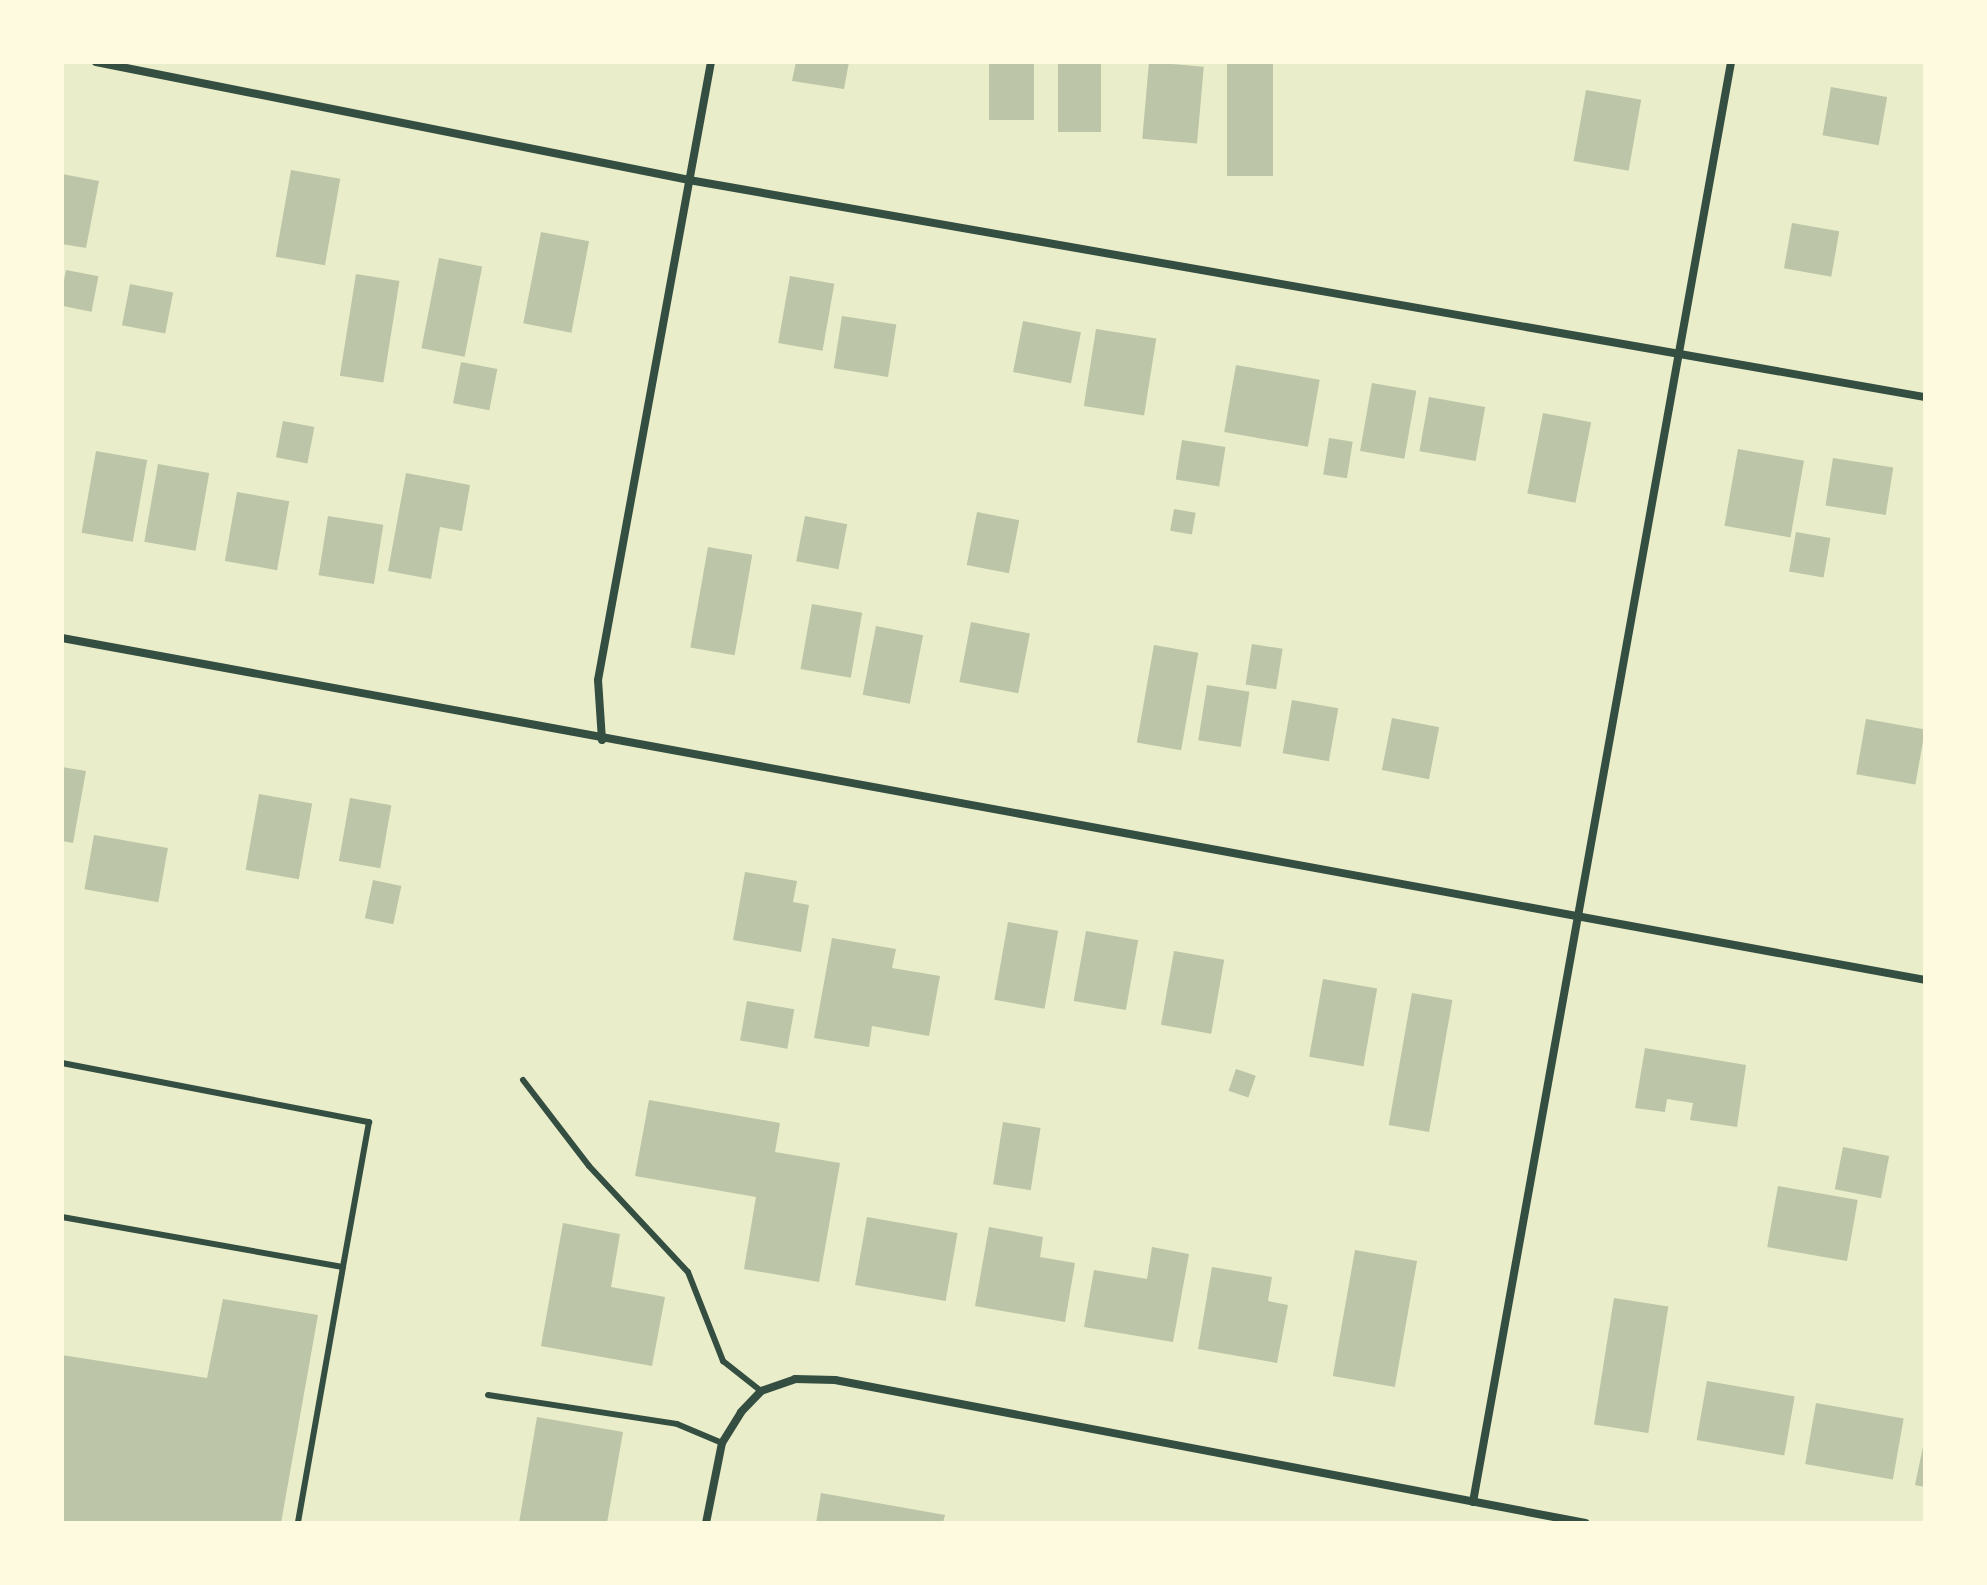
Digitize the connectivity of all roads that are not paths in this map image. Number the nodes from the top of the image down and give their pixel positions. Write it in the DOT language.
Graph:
graph roads {
  1 [pos="96,62"];
  2 [pos="711,62"];
  3 [pos="1731,62"];
  4 [pos="689,180"];
  5 [pos="1682,353"];
  6 [pos="1925,397"];
  7 [pos="62,638"];
  8 [pos="602,740"];
  9 [pos="1579,916"];
  10 [pos="1925,980"];
  11 [pos="62,1063"];
  12 [pos="523,1080"];
  13 [pos="62,1217"];
  14 [pos="343,1267"];
  15 [pos="761,1391"];
  16 [pos="488,1395"];
  17 [pos="722,1443"];
  18 [pos="1473,1502"];
  19 [pos="298,1523"];
  20 [pos="706,1523"];
  21 [pos="1585,1523"];
  1 -- 4 [label="street"];
  2 -- 4 [label="street"];
  3 -- 5 [label="street"];
  4 -- 5 [label="street"];
  4 -- 8 [label="street"];
  5 -- 6 [label="street"];
  5 -- 9 [label="street"];
  7 -- 8 [label="street"];
  8 -- 9 [label="street"];
  9 -- 10 [label="street"];
  9 -- 18 [label="street"];
  11 -- 14 [label="lane"];
  12 -- 15 [label="lane"];
  13 -- 14 [label="lane"];
  14 -- 19 [label="lane"];
  15 -- 17 [label="street"];
  15 -- 18 [label="street"];
  16 -- 17 [label="lane"];
  17 -- 20 [label="street"];
  18 -- 21 [label="street"];
}
